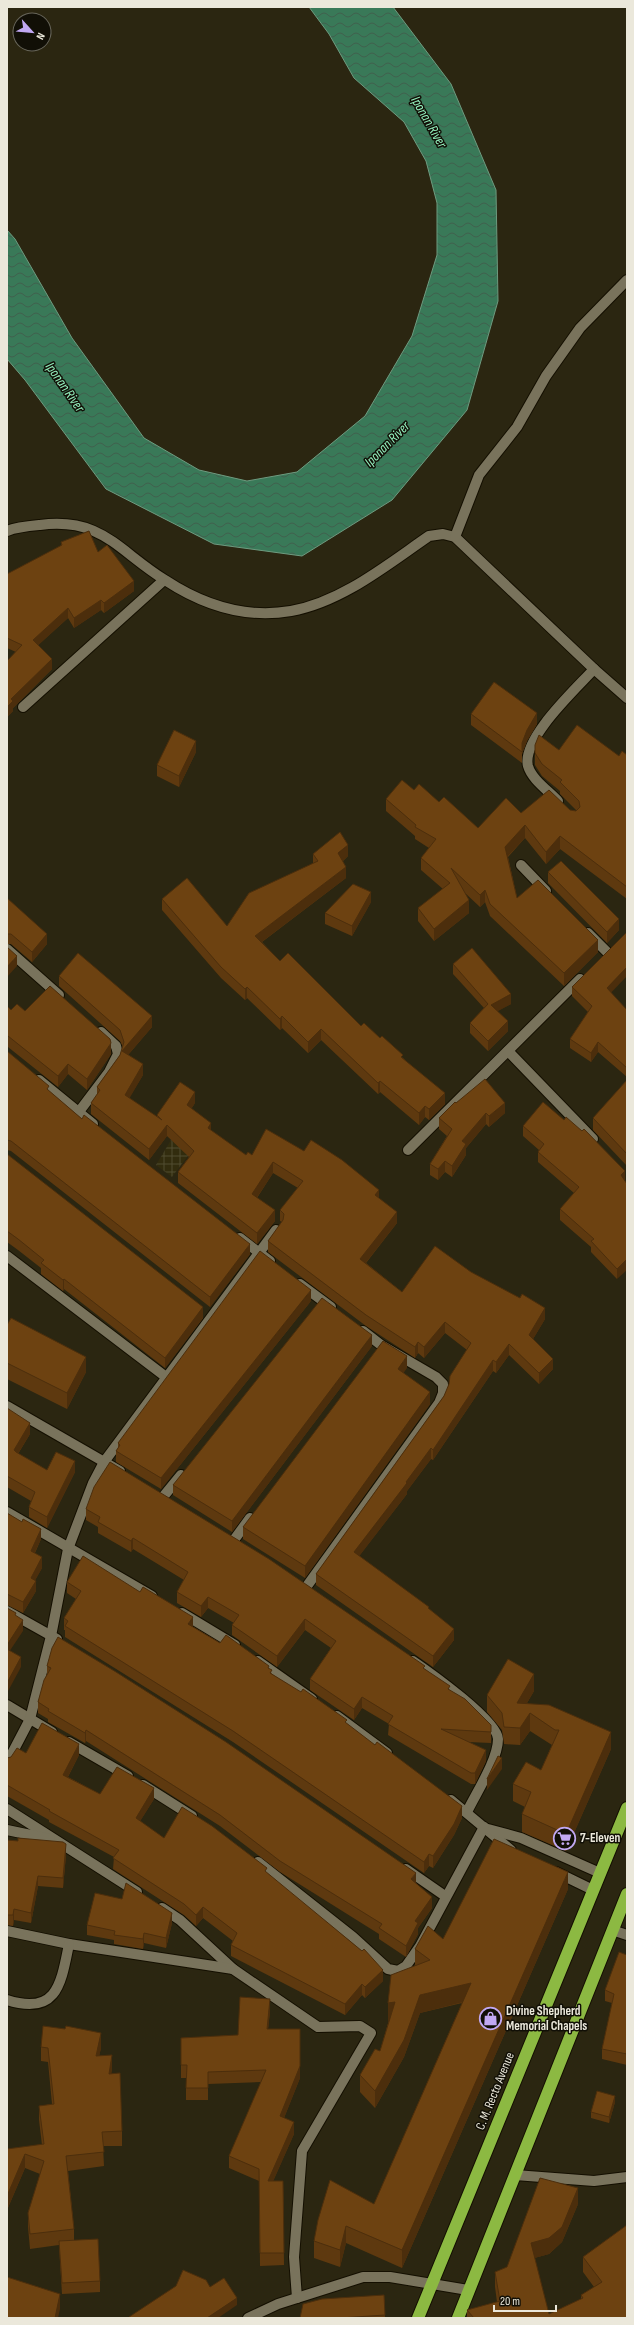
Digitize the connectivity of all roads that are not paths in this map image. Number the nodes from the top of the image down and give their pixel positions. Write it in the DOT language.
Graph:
graph roads {
  1 [pos="627,280"];
  2 [pos="7,531"];
  3 [pos="455,537"];
  4 [pos="164,580"];
  5 [pos="594,669"];
  6 [pos="627,698"];
  7 [pos="23,706"];
  8 [pos="564,806"];
  9 [pos="521,865"];
  10 [pos="553,898"];
  11 [pos="580,925"];
  12 [pos="617,942"];
  13 [pos="7,949"];
  14 [pos="585,974"];
  15 [pos="67,1001"];
  16 [pos="93,1024"];
  17 [pos="508,1051"];
  18 [pos="31,1073"];
  19 [pos="78,1113"];
  20 [pos="103,1132"];
  21 [pos="600,1146"];
  22 [pos="408,1150"];
  23 [pos="278,1227"];
  24 [pos="234,1234"];
  25 [pos="259,1253"];
  26 [pos="7,1256"];
  27 [pos="277,1267"];
  28 [pos="290,1276"];
  29 [pos="339,1313"];
  30 [pos="357,1326"];
  31 [pos="166,1377"];
  32 [pos="7,1406"];
  33 [pos="104,1462"];
  34 [pos="188,1466"];
  35 [pos="130,1478"];
  36 [pos="163,1497"];
  37 [pos="257,1509"];
  38 [pos="7,1512"];
  39 [pos="234,1540"];
  40 [pos="68,1549"];
  41 [pos="307,1586"];
  42 [pos="162,1602"];
  43 [pos="175,1609"];
  44 [pos="7,1611"];
  45 [pos="51,1636"];
  46 [pos="65,1644"];
  47 [pos="407,1657"];
  48 [pos="7,1705"];
  49 [pos="30,1719"];
  50 [pos="398,1761"];
  51 [pos="7,1763"];
  52 [pos="442,1794"];
  53 [pos="627,1808"];
  54 [pos="7,1809"];
  55 [pos="467,1812"];
  56 [pos="203,1823"];
  57 [pos="484,1827"];
  58 [pos="7,1830"];
  59 [pos="57,1840"];
  60 [pos="247,1853"];
  61 [pos="520,1855"];
  62 [pos="399,1864"];
  63 [pos="546,1867"];
  64 [pos="600,1873"];
  65 [pos="593,1890"];
  66 [pos="627,1894"];
  67 [pos="445,1896"];
  68 [pos="7,1930"];
  69 [pos="612,1930"];
  70 [pos="627,1935"];
  71 [pos="69,1944"];
  72 [pos="233,1969"];
  73 [pos="7,2000"];
  74 [pos="515,2175"];
  75 [pos="627,2177"];
  76 [pos="430,2283"];
  77 [pos="468,2290"];
  78 [pos="297,2298"];
  79 [pos="248,2318"];
  80 [pos="418,2318"];
  81 [pos="458,2318"];
  1 -- 3 [label="street"];
  2 -- 4 [label="street"];
  3 -- 4 [label="street"];
  3 -- 5 [label="street"];
  4 -- 7 [label="street"];
  5 -- 6 [label="street"];
  5 -- 8 [label="street"];
  9 -- 10 [label="street"];
  11 -- 12 [label="street"];
  13 -- 15 [label="street"];
  14 -- 17 [label="street"];
  16 -- 19 [label="street"];
  17 -- 21 [label="street"];
  17 -- 22 [label="street"];
  18 -- 19 [label="street"];
  19 -- 20 [label="street"];
  23 -- 25 [label="street"];
  24 -- 25 [label="street"];
  25 -- 27 [label="street"];
  25 -- 31 [label="street"];
  26 -- 31 [label="street"];
  28 -- 29 [label="street"];
  30 -- 41 [label="street"];
  31 -- 33 [label="street"];
  32 -- 33 [label="street"];
  33 -- 35 [label="street"];
  33 -- 40 [label="street"];
  34 -- 36 [label="street"];
  37 -- 39 [label="street"];
  38 -- 40 [label="street"];
  40 -- 42 [label="street"];
  40 -- 45 [label="street"];
  43 -- 50 [label="street"];
  44 -- 45 [label="street"];
  45 -- 46 [label="street"];
  45 -- 49 [label="street"];
  47 -- 55 [label="street"];
  48 -- 49 [label="street"];
  49 -- 51 [label="street"];
  49 -- 56 [label="street"];
  52 -- 55 [label="street"];
  53 -- 64 [label="highway, C. M. Recto Avenue"];
  54 -- 59 [label="street"];
  55 -- 57 [label="street"];
  57 -- 61 [label="street"];
  57 -- 64 [label="street"];
  57 -- 67 [label="street"];
  58 -- 59 [label="street"];
  59 -- 72 [label="street"];
  60 -- 67 [label="street"];
  62 -- 67 [label="street"];
  63 -- 65 [label="street"];
  64 -- 65 [label="highway, C. M. Recto Avenue"];
  65 -- 76 [label="highway, C. M. Recto Avenue"];
  66 -- 69 [label="highway"];
  68 -- 71 [label="street"];
  69 -- 70 [label="street"];
  69 -- 74 [label="highway"];
  71 -- 72 [label="street"];
  71 -- 73 [label="street"];
  72 -- 78 [label="street"];
  74 -- 75 [label="street"];
  74 -- 77 [label="highway"];
  76 -- 77 [label="street"];
  76 -- 78 [label="street"];
  76 -- 80 [label="highway, C. M. Recto Avenue"];
  77 -- 81 [label="highway"];
  78 -- 79 [label="street"];
}
